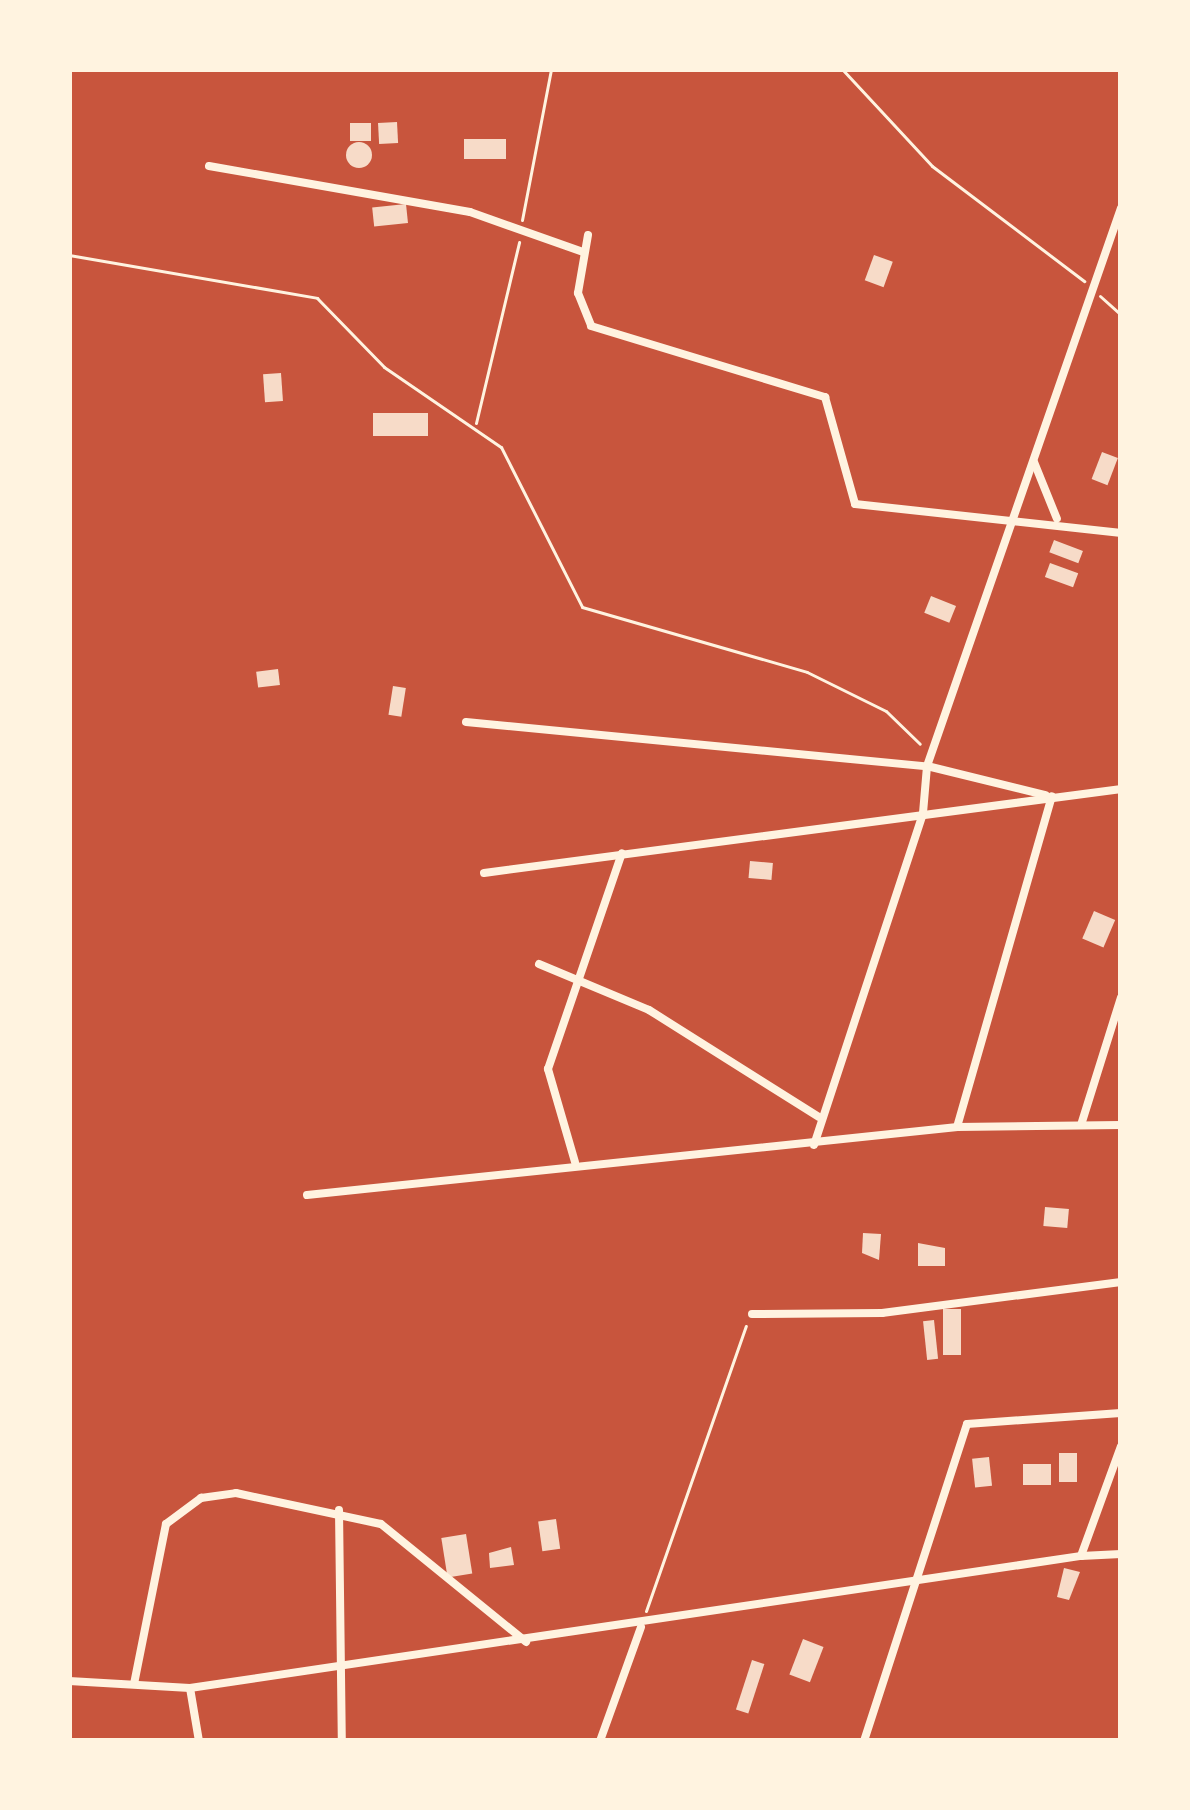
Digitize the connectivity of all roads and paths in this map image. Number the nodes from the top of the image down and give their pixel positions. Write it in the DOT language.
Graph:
graph roads {
  1 [pos="551,69"];
  2 [pos="842,69"];
  3 [pos="208,166"];
  4 [pos="1121,208"];
  5 [pos="521,225"];
  6 [pos="588,235"];
  7 [pos="583,252"];
  8 [pos="69,255"];
  9 [pos="1095,292"];
  10 [pos="1121,315"];
  11 [pos="476,423"];
  12 [pos="1033,456"];
  13 [pos="1013,519"];
  14 [pos="1058,520"];
  15 [pos="1121,533"];
  16 [pos="466,722"];
  17 [pos="931,755"];
  18 [pos="927,766"];
  19 [pos="1121,789"];
  20 [pos="1052,796"];
  21 [pos="922,813"];
  22 [pos="622,854"];
  23 [pos="484,874"];
  24 [pos="539,964"];
  25 [pos="572,987"];
  26 [pos="1121,997"];
  27 [pos="819,1117"];
  28 [pos="1081,1125"];
  29 [pos="1121,1125"];
  30 [pos="958,1127"];
  31 [pos="814,1144"];
  32 [pos="575,1162"];
  33 [pos="307,1196"];
  34 [pos="1121,1282"];
  35 [pos="752,1314"];
  36 [pos="1121,1413"];
  37 [pos="1121,1446"];
  38 [pos="339,1510"];
  39 [pos="1121,1555"];
  40 [pos="1081,1556"];
  41 [pos="912,1580"];
  42 [pos="641,1627"];
  43 [pos="527,1643"];
  44 [pos="346,1668"];
  45 [pos="69,1681"];
  46 [pos="134,1684"];
  47 [pos="190,1688"];
  48 [pos="199,1741"];
  49 [pos="341,1741"];
  50 [pos="600,1741"];
  51 [pos="864,1741"];
  1 -- 5 [label="path"];
  2 -- 9 [label="path"];
  3 -- 5 [label="street"];
  4 -- 9 [label="street"];
  5 -- 7 [label="street"];
  5 -- 11 [label="path"];
  6 -- 7 [label="street"];
  7 -- 13 [label="street"];
  8 -- 11 [label="path"];
  9 -- 10 [label="path"];
  9 -- 12 [label="street"];
  11 -- 17 [label="path"];
  12 -- 13 [label="street"];
  12 -- 14 [label="street"];
  13 -- 14 [label="street"];
  13 -- 17 [label="street"];
  14 -- 15 [label="street"];
  16 -- 18 [label="street"];
  17 -- 18 [label="street"];
  18 -- 20 [label="street"];
  18 -- 21 [label="street"];
  19 -- 20 [label="street"];
  20 -- 21 [label="street"];
  20 -- 30 [label="street"];
  21 -- 22 [label="street"];
  21 -- 27 [label="street"];
  22 -- 23 [label="street"];
  22 -- 25 [label="street"];
  24 -- 25 [label="street"];
  25 -- 27 [label="street"];
  25 -- 32 [label="street"];
  26 -- 28 [label="street"];
  27 -- 31 [label="street"];
  28 -- 29 [label="street"];
  28 -- 30 [label="street"];
  30 -- 31 [label="street"];
  31 -- 32 [label="street"];
  32 -- 33 [label="street"];
  34 -- 35 [label="street"];
  35 -- 42 [label="path"];
  36 -- 41 [label="street"];
  37 -- 40 [label="street"];
  38 -- 43 [label="street"];
  38 -- 44 [label="street"];
  38 -- 46 [label="street"];
  39 -- 40 [label="street"];
  40 -- 41 [label="street"];
  41 -- 42 [label="street"];
  41 -- 51 [label="street"];
  42 -- 43 [label="street"];
  42 -- 50 [label="street"];
  43 -- 44 [label="street"];
  44 -- 47 [label="street"];
  44 -- 49 [label="street"];
  45 -- 46 [label="street"];
  46 -- 47 [label="street"];
  47 -- 48 [label="street"];
}
